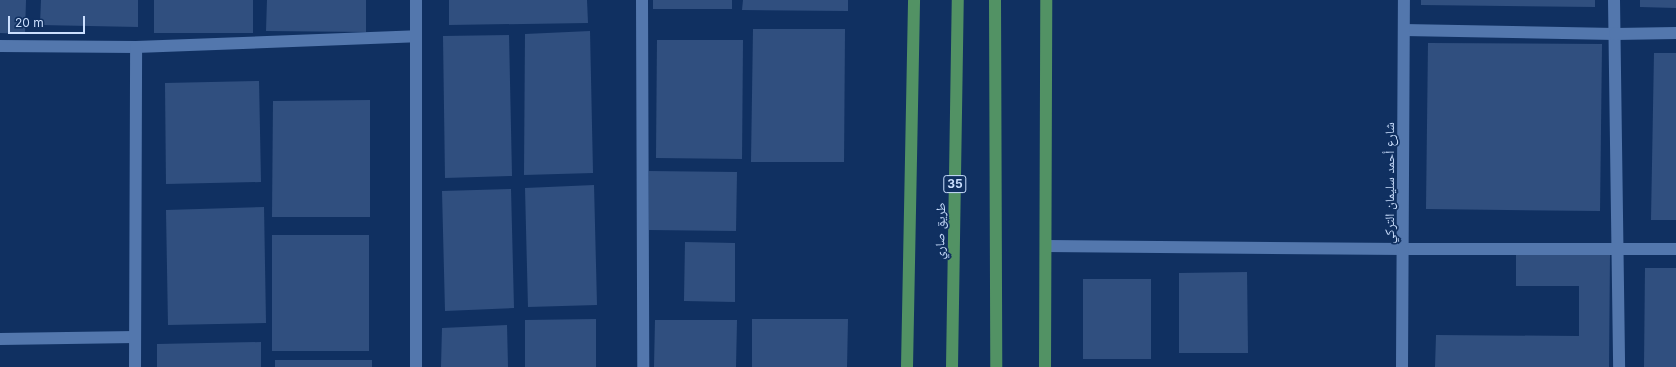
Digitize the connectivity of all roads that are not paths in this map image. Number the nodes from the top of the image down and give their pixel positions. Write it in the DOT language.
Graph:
graph roads {
  1 [pos="416,0"];
  2 [pos="642,0"];
  3 [pos="914,0"];
  4 [pos="958,0"];
  5 [pos="995,0"];
  6 [pos="1046,0"];
  7 [pos="1404,0"];
  8 [pos="1614,0"];
  9 [pos="1404,30"];
  10 [pos="1676,33"];
  11 [pos="1615,34"];
  12 [pos="416,36"];
  13 [pos="0,46"];
  14 [pos="136,47"];
  15 [pos="1046,246"];
  16 [pos="1676,248"];
  17 [pos="1402,249"];
  18 [pos="1619,249"];
  19 [pos="135,337"];
  20 [pos="0,339"];
  21 [pos="135,367"];
  22 [pos="416,367"];
  23 [pos="642,367"];
  24 [pos="907,367"];
  25 [pos="952,367"];
  26 [pos="996,367"];
  27 [pos="1045,367"];
  28 [pos="1402,367"];
  29 [pos="1619,367"];
  1 -- 12 [label="street"];
  2 -- 23 [label="street"];
  3 -- 24 [label="main road"];
  4 -- 25 [label="main road, طريق صاري / 35"];
  5 -- 26 [label="main road"];
  6 -- 15 [label="main road"];
  7 -- 9 [label="street, شارع أحمد سليمان التركي"];
  8 -- 11 [label="street"];
  9 -- 11 [label="street"];
  9 -- 17 [label="street, شارع أحمد سليمان التركي"];
  10 -- 11 [label="street"];
  11 -- 18 [label="street"];
  12 -- 14 [label="street"];
  12 -- 22 [label="street"];
  13 -- 14 [label="street"];
  14 -- 19 [label="street"];
  15 -- 17 [label="street"];
  15 -- 27 [label="main road"];
  16 -- 18 [label="street"];
  17 -- 18 [label="street"];
  17 -- 28 [label="street, شارع أحمد سليمان التركي"];
  18 -- 29 [label="street"];
  19 -- 20 [label="street"];
  19 -- 21 [label="street"];
}
